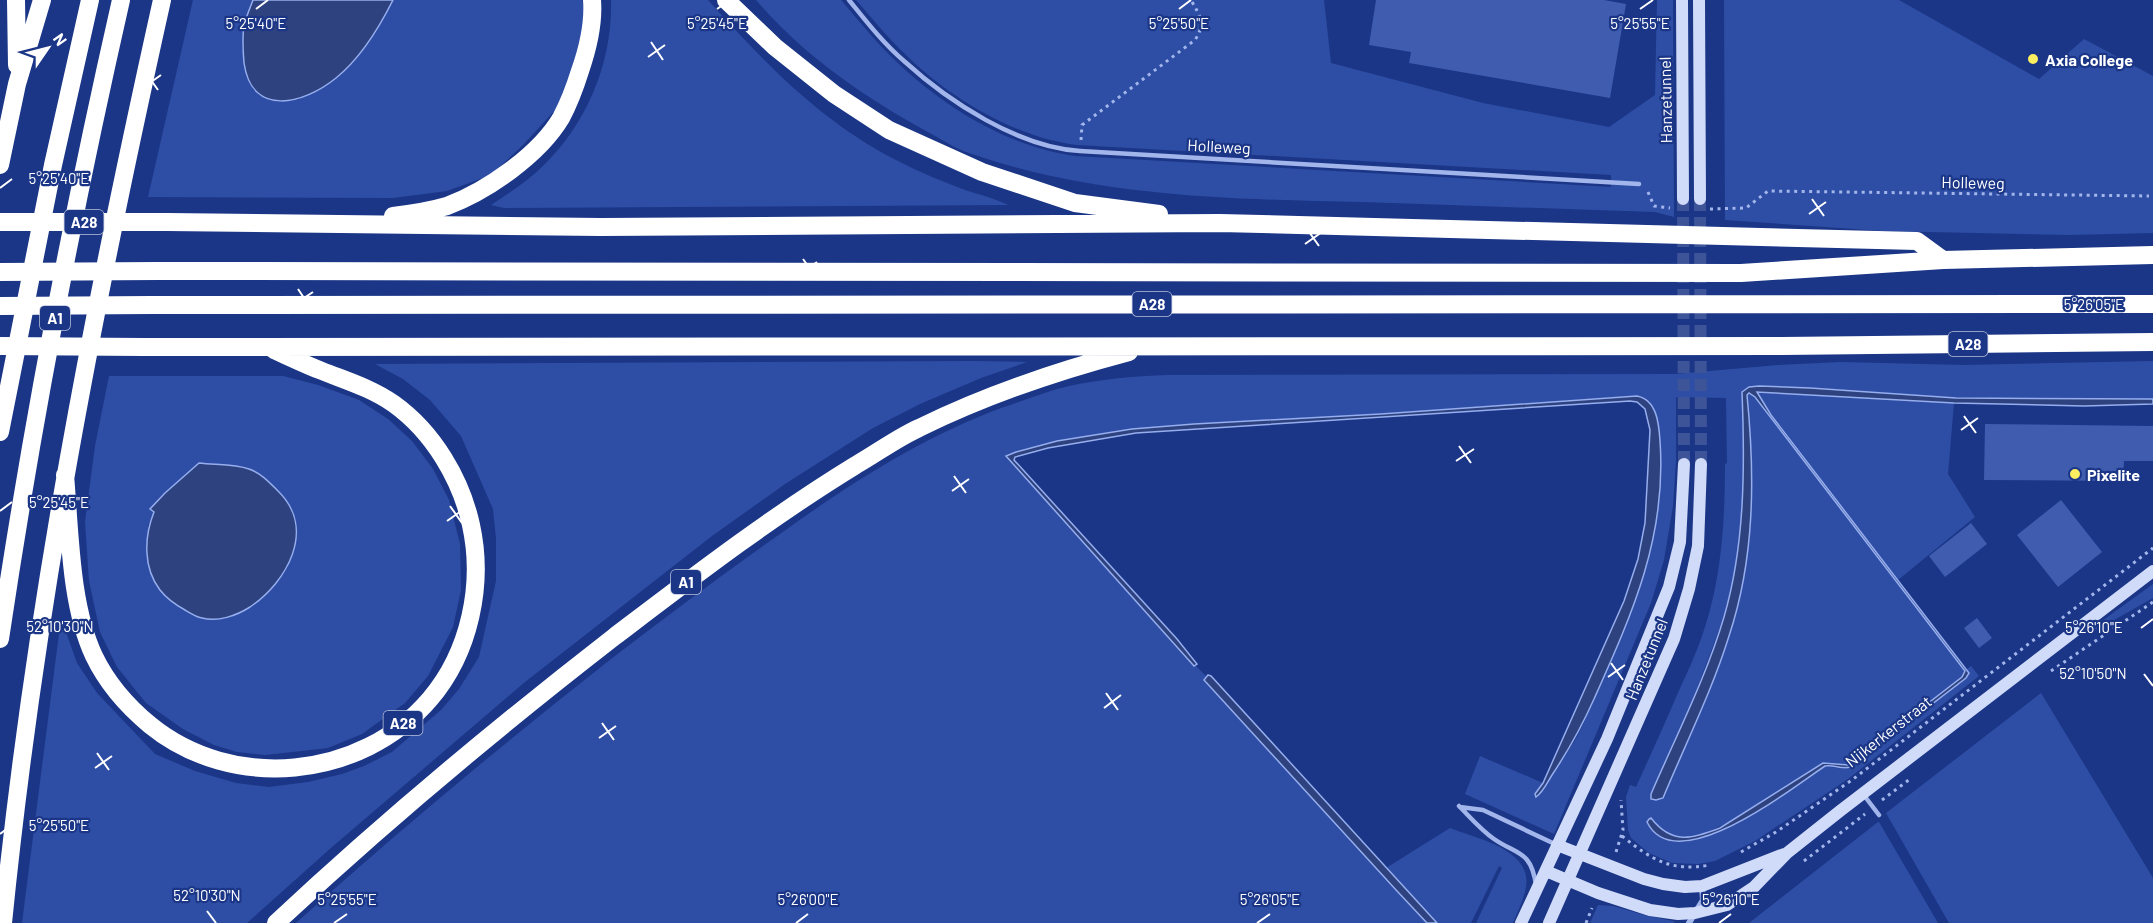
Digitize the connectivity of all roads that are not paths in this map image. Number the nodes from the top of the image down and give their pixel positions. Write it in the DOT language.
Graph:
graph roads {
  1 [pos="16,0"];
  2 [pos="42,0"];
  3 [pos="90,0"];
  4 [pos="121,0"];
  5 [pos="162,0"];
  6 [pos="592,0"];
  7 [pos="726,0"];
  8 [pos="849,0"];
  9 [pos="1682,0"];
  10 [pos="1699,0"];
  11 [pos="17,84"];
  12 [pos="0,165"];
  13 [pos="1639,184"];
  14 [pos="1700,199"];
  15 [pos="1680,204"];
  16 [pos="0,222"];
  17 [pos="320,223"];
  18 [pos="1220,223"];
  19 [pos="2153,255"];
  20 [pos="1943,260"];
  21 [pos="0,272"];
  22 [pos="2153,304"];
  23 [pos="0,306"];
  24 [pos="2153,342"];
  25 [pos="1157,345"];
  26 [pos="0,346"];
  27 [pos="267,347"];
  28 [pos="0,432"];
  29 [pos="1684,464"];
  30 [pos="1701,464"];
  31 [pos="65,475"];
  32 [pos="2153,571"];
  33 [pos="0,639"];
  34 [pos="1863,794"];
  35 [pos="1879,815"];
  36 [pos="1557,845"];
  37 [pos="1787,853"];
  38 [pos="1580,855"];
  39 [pos="1546,871"];
  40 [pos="1569,881"];
  41 [pos="1702,886"];
  42 [pos="1537,890"];
  43 [pos="1692,918"];
  44 [pos="3,923"];
  45 [pos="276,923"];
  46 [pos="1521,923"];
  47 [pos="1549,923"];
  1 -- 11 [label="highway"];
  2 -- 11 [label="highway"];
  3 -- 28 [label="highway, A1"];
  4 -- 33 [label="highway, A1"];
  5 -- 31 [label="highway, A1"];
  6 -- 17 [label="highway"];
  7 -- 18 [label="highway, A28"];
  8 -- 13 [label="lane, Holleweg"];
  9 -- 15 [label="main road, Hanzetunnel"];
  10 -- 14 [label="main road, Hanzetunnel"];
  11 -- 12 [label="highway"];
  16 -- 17 [label="highway, A28, bridge"];
  17 -- 18 [label="highway, A28"];
  18 -- 20 [label="highway, A28"];
  19 -- 20 [label="highway, A28"];
  20 -- 21 [label="highway, A28, bridge"];
  22 -- 23 [label="highway, A28, bridge"];
  24 -- 25 [label="highway, A28"];
  25 -- 27 [label="highway, A28"];
  25 -- 45 [label="highway, A1"];
  26 -- 27 [label="highway, A28, bridge"];
  27 -- 31 [label="highway, A28"];
  29 -- 36 [label="main road, Hanzetunnel"];
  30 -- 38 [label="main road, Hanzetunnel"];
  31 -- 44 [label="highway, A1"];
  32 -- 34 [label="main road, Nijkerkerstraat"];
  34 -- 35 [label="lane"];
  34 -- 37 [label="main road, Nijkerkerstraat"];
  36 -- 38 [label="main road, Nijkerkerstraat"];
  36 -- 39 [label="main road"];
  36 -- 42 [label="lane"];
  37 -- 41 [label="main road, Nijkerkerstraat"];
  37 -- 43 [label="main road, Nijkerkerstraat"];
  38 -- 40 [label="main road"];
  38 -- 41 [label="main road, Nijkerkerstraat"];
  39 -- 40 [label="main road, Nijkerkerstraat"];
  39 -- 42 [label="main road"];
  40 -- 43 [label="main road, Nijkerkerstraat"];
  40 -- 47 [label="main road"];
  41 -- 43 [label="street"];
  42 -- 46 [label="main road"];
}
